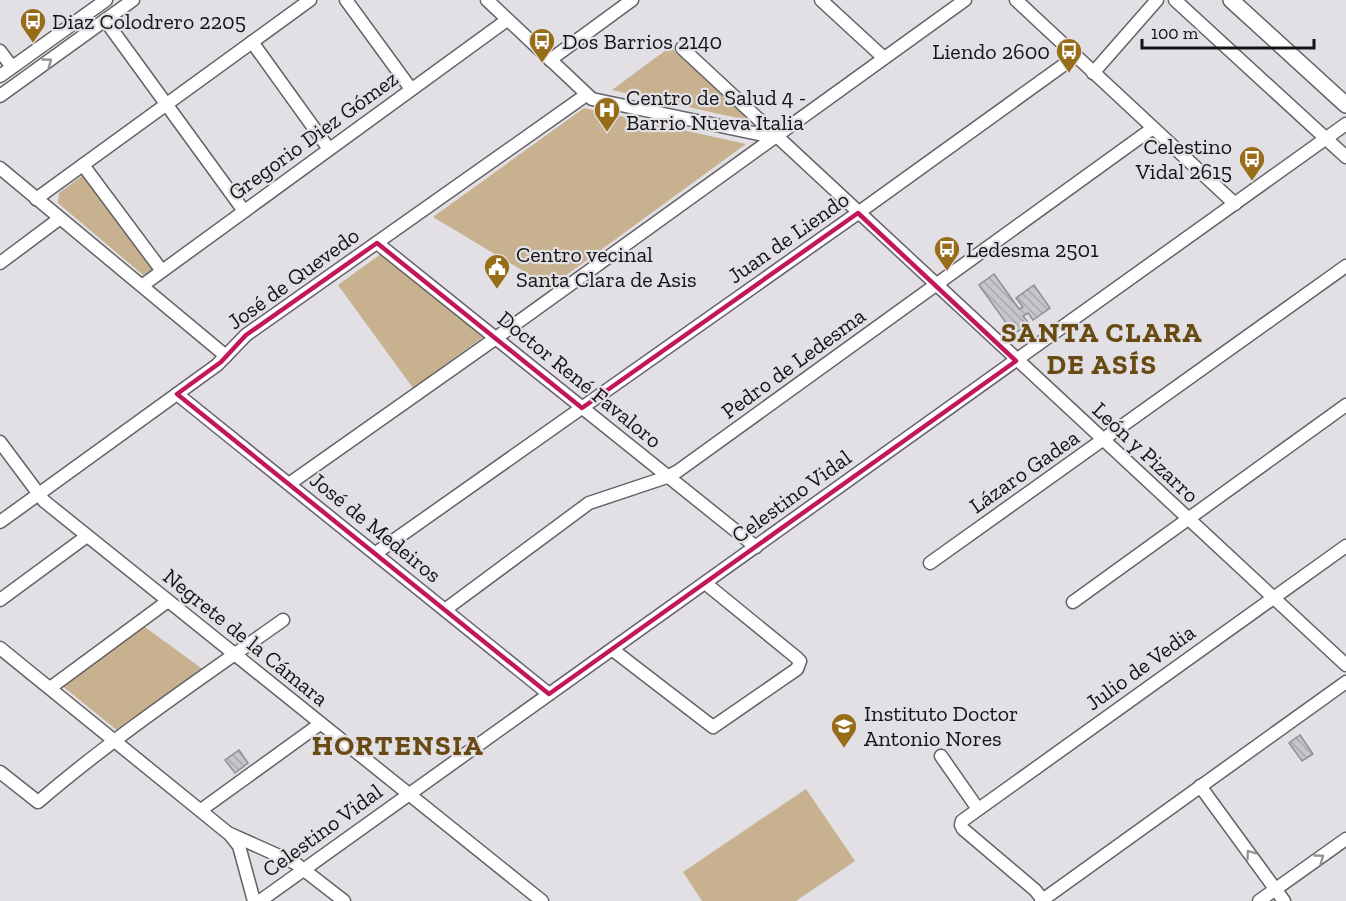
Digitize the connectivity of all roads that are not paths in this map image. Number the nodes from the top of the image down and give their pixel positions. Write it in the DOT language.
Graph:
graph roads {
  1 [pos="134,0"];
  2 [pos="310,0"];
  3 [pos="346,0"];
  4 [pos="487,0"];
  5 [pos="632,0"];
  6 [pos="965,0"];
  7 [pos="1016,0"];
  8 [pos="1157,0"];
  9 [pos="1175,0"];
  10 [pos="1231,0"];
  11 [pos="98,2"];
  12 [pos="829,2"];
  13 [pos="105,20"];
  14 [pos="507,20"];
  15 [pos="252,42"];
  16 [pos="682,48"];
  17 [pos="0,51"];
  18 [pos="1076,56"];
  19 [pos="884,58"];
  20 [pos="550,60"];
  21 [pos="12,67"];
  22 [pos="1093,73"];
  23 [pos="0,76"];
  24 [pos="411,89"];
  25 [pos="586,95"];
  26 [pos="0,96"];
  27 [pos="167,104"];
  28 [pos="1346,105"];
  29 [pos="1346,124"];
  30 [pos="1153,128"];
  31 [pos="774,136"];
  32 [pos="1326,139"];
  33 [pos="329,149"];
  34 [pos="1346,157"];
  35 [pos="83,165"];
  36 [pos="0,168"];
  37 [pos="36,199"];
  38 [pos="1235,204"];
  39 [pos="244,212"];
  40 [pos="858,213"];
  41 [pos="59,219"];
  42 [pos="377,243"];
  43 [pos="0,263"];
  44 [pos="1346,266"];
  45 [pos="162,271"];
  46 [pos="143,285"];
  47 [pos="936,286"];
  48 [pos="496,338"];
  49 [pos="226,356"];
  50 [pos="1016,361"];
  51 [pos="177,394"];
  52 [pos="1346,405"];
  53 [pos="582,408"];
  54 [pos="1102,441"];
  55 [pos="0,442"];
  56 [pos="667,477"];
  57 [pos="289,484"];
  58 [pos="38,494"];
  59 [pos="1188,519"];
  60 [pos="0,522"];
  61 [pos="87,536"];
  62 [pos="1346,546"];
  63 [pos="756,547"];
  64 [pos="376,553"];
  65 [pos="930,563"];
  66 [pos="705,583"];
  67 [pos="1273,598"];
  68 [pos="0,600"];
  69 [pos="168,601"];
  70 [pos="1073,602"];
  71 [pos="446,609"];
  72 [pos="283,620"];
  73 [pos="0,648"];
  74 [pos="613,650"];
  75 [pos="235,654"];
  76 [pos="1346,665"];
  77 [pos="1346,682"];
  78 [pos="50,688"];
  79 [pos="549,694"];
  80 [pos="320,724"];
  81 [pos="115,740"];
  82 [pos="941,756"];
  83 [pos="0,772"];
  84 [pos="1200,786"];
  85 [pos="408,794"];
  86 [pos="978,809"];
  87 [pos="201,810"];
  88 [pos="228,833"];
  89 [pos="1346,839"];
  90 [pos="305,869"];
  91 [pos="1276,889"];
  92 [pos="1042,900"];
  93 [pos="254,901"];
  94 [pos="260,901"];
  95 [pos="344,901"];
  96 [pos="542,901"];
  97 [pos="1259,901"];
  98 [pos="1284,901"];
  1 -- 13 [label="street"];
  2 -- 15 [label="street"];
  3 -- 24 [label="street"];
  4 -- 14 [label="street"];
  5 -- 20 [label="street"];
  6 -- 19 [label="street"];
  7 -- 18 [label="street"];
  8 -- 22 [label="street"];
  9 -- 32 [label="street"];
  10 -- 28 [label="main road"];
  11 -- 21 [label="street"];
  12 -- 19 [label="street"];
  26 -- 13 [label="street, one-way"];
  13 -- 27 [label="street"];
  14 -- 20 [label="street"];
  14 -- 24 [label="street, Gregorio Diez Gómez"];
  15 -- 27 [label="street"];
  15 -- 33 [label="street"];
  16 -- 31 [label="street, León y Pizarro"];
  17 -- 21 [label="street"];
  18 -- 22 [label="street"];
  18 -- 40 [label="street, Juan de Liendo"];
  19 -- 31 [label="street"];
  20 -- 25 [label="street"];
  21 -- 23 [label="street"];
  22 -- 30 [label="street"];
  24 -- 33 [label="street, Gregorio Diez Gómez"];
  25 -- 31 [label="street"];
  25 -- 42 [label="street, José de Quevedo"];
  27 -- 35 [label="street"];
  27 -- 39 [label="street"];
  29 -- 32 [label="street, Celestino Vidal"];
  30 -- 38 [label="street"];
  30 -- 47 [label="street, Pedro de Ledesma"];
  31 -- 40 [label="street, León y Pizarro"];
  31 -- 48 [label="street"];
  32 -- 34 [label="street"];
  32 -- 38 [label="street, Celestino Vidal"];
  33 -- 39 [label="street, Gregorio Diez Gómez"];
  35 -- 37 [label="street"];
  35 -- 45 [label="street"];
  36 -- 37 [label="street"];
  37 -- 41 [label="street"];
  38 -- 50 [label="street, Celestino Vidal"];
  39 -- 45 [label="street, Gregorio Diez Gómez"];
  40 -- 47 [label="street, León y Pizarro"];
  40 -- 53 [label="street, Juan de Liendo"];
  41 -- 43 [label="street"];
  41 -- 46 [label="street"];
  42 -- 48 [label="street, Doctor René Favaloro"];
  42 -- 49 [label="street, José de Quevedo"];
  44 -- 54 [label="street, Lázaro Gadea"];
  45 -- 46 [label="street, Gregorio Diez Gómez"];
  46 -- 49 [label="street"];
  47 -- 50 [label="street, León y Pizarro"];
  47 -- 56 [label="street, Pedro de Ledesma"];
  48 -- 53 [label="street, Doctor René Favaloro"];
  48 -- 57 [label="street"];
  49 -- 51 [label="street, José de Quevedo"];
  50 -- 54 [label="street, León y Pizarro"];
  50 -- 63 [label="street, Celestino Vidal"];
  51 -- 57 [label="street, José de Medeiros"];
  51 -- 58 [label="street, José de Quevedo"];
  52 -- 59 [label="street"];
  53 -- 56 [label="street, Doctor René Favaloro"];
  53 -- 64 [label="street, Juan de Liendo"];
  54 -- 59 [label="street, León y Pizarro"];
  54 -- 65 [label="street, Lázaro Gadea"];
  55 -- 58 [label="street, Negrete de la Cámara"];
  56 -- 63 [label="street, Doctor René Favaloro"];
  56 -- 71 [label="street, Pedro de Ledesma"];
  57 -- 64 [label="street, José de Medeiros"];
  58 -- 60 [label="street, José de Quevedo"];
  58 -- 61 [label="street, Negrete de la Cámara"];
  59 -- 67 [label="street, León y Pizarro"];
  59 -- 70 [label="street"];
  61 -- 68 [label="street"];
  61 -- 69 [label="street, Negrete de la Cámara"];
  62 -- 67 [label="street, Julio de Vedia"];
  63 -- 66 [label="street, Celestino Vidal"];
  64 -- 71 [label="street, José de Medeiros"];
  66 -- 74 [label="street, Celestino Vidal"];
  66 -- 74 [label="street"];
  67 -- 76 [label="street, León y Pizarro"];
  67 -- 86 [label="street, Julio de Vedia"];
  69 -- 75 [label="street, Negrete de la Cámara"];
  69 -- 78 [label="street"];
  71 -- 79 [label="street, José de Medeiros"];
  72 -- 75 [label="street"];
  73 -- 78 [label="street"];
  74 -- 79 [label="street, Celestino Vidal"];
  75 -- 80 [label="street, Negrete de la Cámara"];
  75 -- 81 [label="street"];
  77 -- 84 [label="street"];
  78 -- 81 [label="street"];
  79 -- 85 [label="street, Celestino Vidal"];
  80 -- 85 [label="street, Negrete de la Cámara"];
  80 -- 87 [label="street"];
  81 -- 83 [label="street"];
  81 -- 87 [label="street"];
  82 -- 86 [label="street"];
  91 -- 84 [label="street, one-way"];
  84 -- 92 [label="street"];
  85 -- 90 [label="street, Celestino Vidal"];
  85 -- 96 [label="street, Negrete de la Cámara"];
  86 -- 92 [label="street, Julio de Vedia"];
  87 -- 88 [label="street"];
  88 -- 90 [label="street"];
  88 -- 93 [label="street"];
  91 -- 89 [label="street, one-way"];
  90 -- 94 [label="street, Celestino Vidal"];
  90 -- 95 [label="street"];
  91 -- 97 [label="street"];
  91 -- 98 [label="street"];
}
